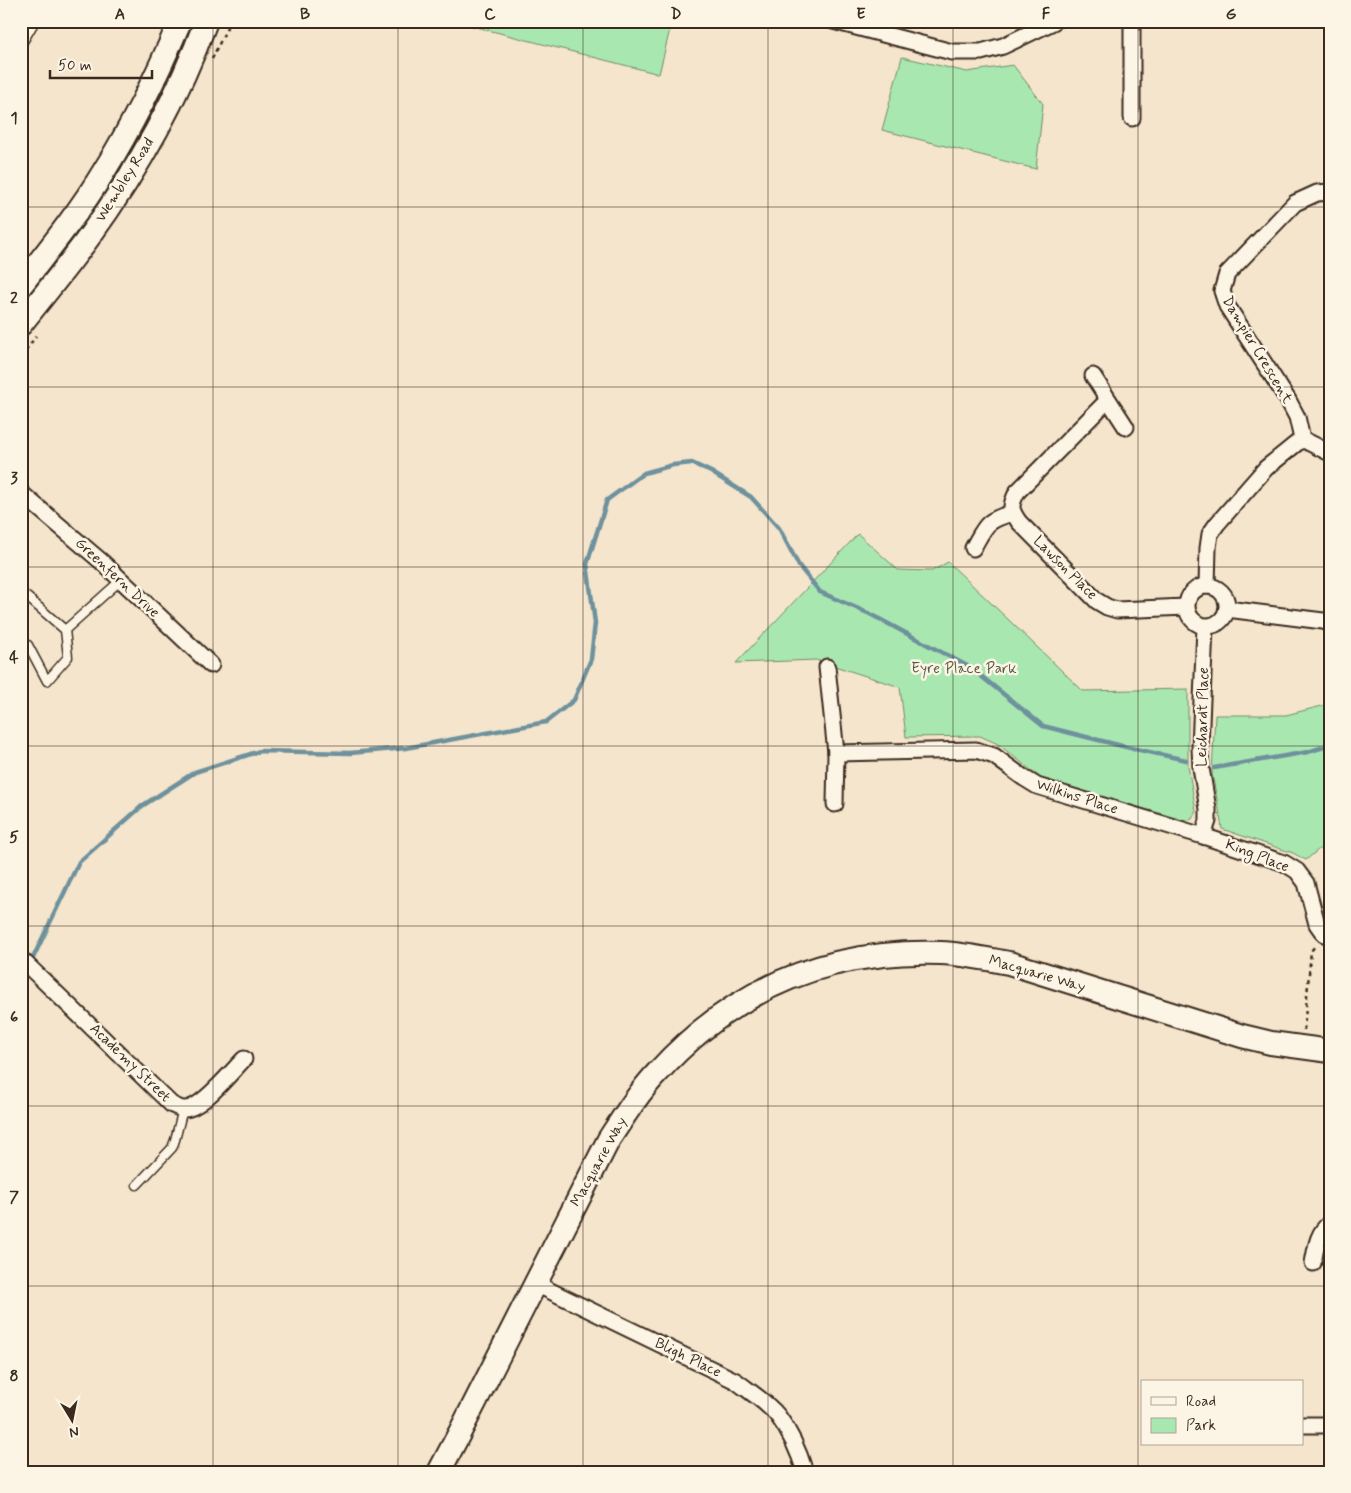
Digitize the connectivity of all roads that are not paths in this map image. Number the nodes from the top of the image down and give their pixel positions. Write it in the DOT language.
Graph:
graph roads {
  1 [pos="35,21"];
  2 [pos="180,21"];
  3 [pos="206,21"];
  4 [pos="833,21"];
  5 [pos="1132,21"];
  6 [pos="1051,22"];
  7 [pos="21,45"];
  8 [pos="1132,118"];
  9 [pos="1330,192"];
  10 [pos="21,285"];
  11 [pos="21,324"];
  12 [pos="1093,376"];
  13 [pos="1108,400"];
  14 [pos="1126,426"];
  15 [pos="1302,440"];
  16 [pos="1330,453"];
  17 [pos="21,493"];
  18 [pos="1012,512"];
  19 [pos="973,548"];
  20 [pos="121,580"];
  21 [pos="1207,586"];
  22 [pos="21,602"];
  23 [pos="1186,607"];
  24 [pos="1227,609"];
  25 [pos="1330,623"];
  26 [pos="1206,627"];
  27 [pos="65,630"];
  28 [pos="21,645"];
  29 [pos="211,666"];
  30 [pos="827,668"];
  31 [pos="836,753"];
  32 [pos="836,804"];
  33 [pos="1203,836"];
  34 [pos="1327,935"];
  35 [pos="21,959"];
  36 [pos="1330,1051"];
  37 [pos="244,1059"];
  38 [pos="183,1109"];
  39 [pos="136,1185"];
  40 [pos="1330,1223"];
  41 [pos="1313,1263"];
  42 [pos="536,1284"];
  43 [pos="1304,1425"];
  44 [pos="1330,1425"];
  45 [pos="439,1472"];
  46 [pos="805,1472"];
  1 -- 7 [label="lane"];
  2 -- 10 [label="street, Wembley Road"];
  3 -- 11 [label="street, Wembley Road"];
  4 -- 6 [label="street"];
  5 -- 8 [label="street"];
  9 -- 15 [label="street, Dampier Crescent"];
  12 -- 13 [label="street"];
  13 -- 14 [label="street"];
  13 -- 18 [label="street"];
  15 -- 16 [label="street"];
  15 -- 21 [label="street"];
  17 -- 20 [label="street, Greenfern Drive"];
  18 -- 19 [label="street"];
  18 -- 23 [label="street, Lawson Place"];
  20 -- 27 [label="lane"];
  20 -- 29 [label="street, Greenfern Drive"];
  21 -- 23 [label="street"];
  21 -- 24 [label="street"];
  22 -- 27 [label="lane"];
  23 -- 26 [label="street"];
  24 -- 25 [label="street"];
  24 -- 26 [label="street"];
  26 -- 33 [label="street, Leichardt Place"];
  27 -- 28 [label="lane"];
  30 -- 31 [label="street"];
  31 -- 32 [label="street"];
  31 -- 33 [label="street, Wilkins Place"];
  33 -- 34 [label="street, King Place"];
  35 -- 38 [label="street, Academy Street"];
  36 -- 42 [label="street, Macquarie Way"];
  37 -- 38 [label="street, Academy Street"];
  38 -- 39 [label="lane"];
  40 -- 41 [label="street"];
  42 -- 45 [label="street, Macquarie Way"];
  42 -- 46 [label="street, Bligh Place"];
  43 -- 44 [label="street"];
}
